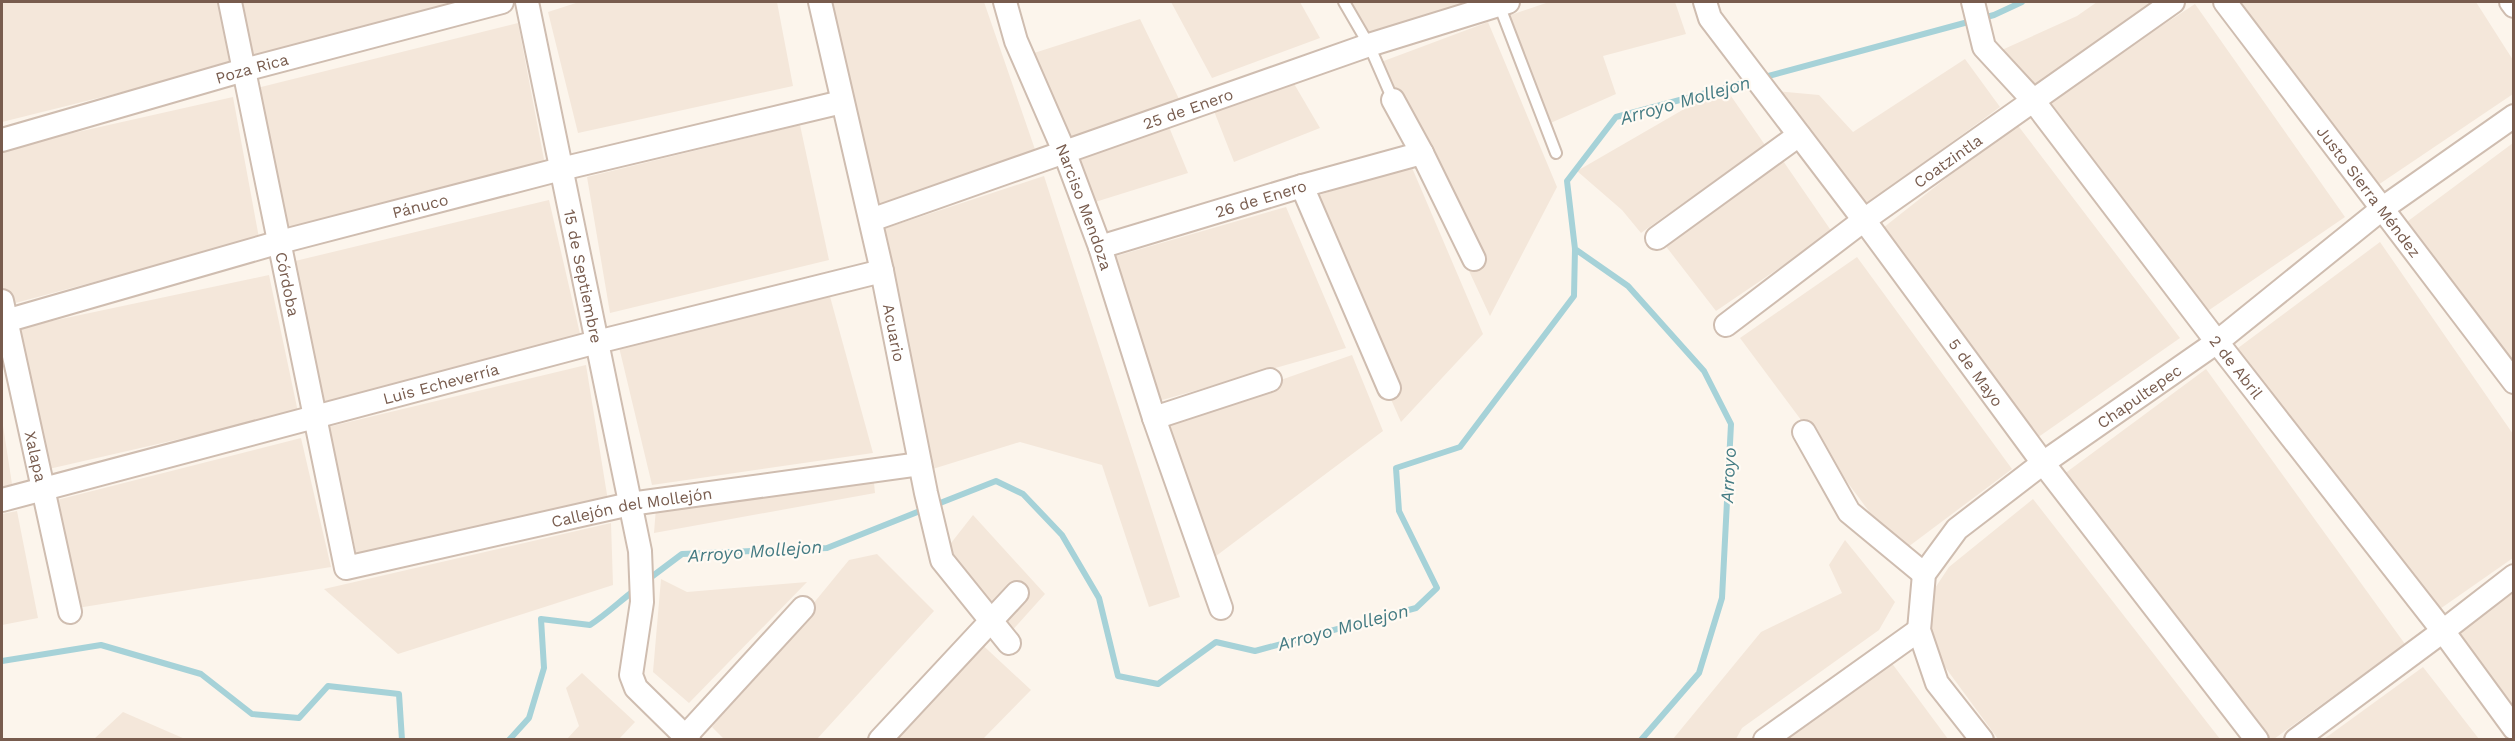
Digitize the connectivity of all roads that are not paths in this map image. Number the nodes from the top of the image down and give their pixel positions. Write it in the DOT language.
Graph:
graph roads {
  1 [pos="230,2"];
  2 [pos="502,2"];
  3 [pos="527,2"];
  4 [pos="820,2"];
  5 [pos="1005,2"];
  6 [pos="1344,2"];
  7 [pos="1973,2"];
  8 [pos="2174,2"];
  9 [pos="2225,2"];
  10 [pos="2511,2"];
  11 [pos="1502,3"];
  12 [pos="2514,6"];
  13 [pos="1707,10"];
  14 [pos="1369,45"];
  15 [pos="244,70"];
  16 [pos="2032,99"];
  17 [pos="1393,100"];
  18 [pos="842,102"];
  19 [pos="2514,116"];
  20 [pos="1793,127"];
  21 [pos="2,140"];
  22 [pos="1064,151"];
  23 [pos="1422,153"];
  24 [pos="1556,153"];
  25 [pos="561,170"];
  26 [pos="1302,186"];
  27 [pos="2383,208"];
  28 [pos="871,220"];
  29 [pos="1864,220"];
  30 [pos="1657,238"];
  31 [pos="280,242"];
  32 [pos="1100,247"];
  33 [pos="1474,258"];
  34 [pos="882,271"];
  35 [pos="3,314"];
  36 [pos="1726,325"];
  37 [pos="597,342"];
  38 [pos="2217,342"];
  39 [pos="1270,380"];
  40 [pos="2514,382"];
  41 [pos="1389,388"];
  42 [pos="315,418"];
  43 [pos="1154,418"];
  44 [pos="1804,432"];
  45 [pos="920,464"];
  46 [pos="2043,464"];
  47 [pos="43,490"];
  48 [pos="2,500"];
  49 [pos="630,504"];
  50 [pos="346,568"];
  51 [pos="1924,574"];
  52 [pos="2514,576"];
  53 [pos="1017,593"];
  54 [pos="803,608"];
  55 [pos="1221,608"];
  56 [pos="70,612"];
  57 [pos="990,622"];
  58 [pos="1919,630"];
  59 [pos="2443,631"];
  60 [pos="1009,643"];
  61 [pos="2514,728"];
  62 [pos="685,738"];
  63 [pos="880,740"];
  64 [pos="1765,740"];
  65 [pos="1982,740"];
  66 [pos="2257,740"];
  67 [pos="2296,740"];
  1 -- 15 [label="street, Córdoba"];
  2 -- 15 [label="street, Poza Rica"];
  3 -- 25 [label="street, 15 de Septiembre"];
  4 -- 18 [label="street, Acuario"];
  5 -- 22 [label="street, Narciso Mendoza"];
  6 -- 14 [label="lane"];
  7 -- 16 [label="street, 2 de Abril"];
  8 -- 16 [label="street, Coatzintla"];
  9 -- 27 [label="street, Justo Sierra Méndez"];
  10 -- 12 [label="street"];
  11 -- 14 [label="street, 25 de Enero"];
  11 -- 24 [label="lane"];
  13 -- 20 [label="street, 5 de Mayo"];
  14 -- 17 [label="lane"];
  14 -- 22 [label="street, 25 de Enero"];
  15 -- 21 [label="street, Poza Rica"];
  15 -- 31 [label="street, Córdoba"];
  16 -- 29 [label="street, Coatzintla"];
  16 -- 38 [label="street, 2 de Abril"];
  17 -- 23 [label="street"];
  18 -- 25 [label="street, Pánuco"];
  18 -- 28 [label="street, Acuario"];
  19 -- 27 [label="street, Chapultepec"];
  20 -- 29 [label="street, 5 de Mayo"];
  20 -- 30 [label="street"];
  22 -- 28 [label="street, 25 de Enero"];
  22 -- 32 [label="street, Narciso Mendoza"];
  23 -- 26 [label="street, 26 de Enero"];
  23 -- 33 [label="street"];
  25 -- 31 [label="street, Pánuco"];
  25 -- 37 [label="street, 15 de Septiembre"];
  26 -- 32 [label="street, 26 de Enero"];
  26 -- 41 [label="street"];
  27 -- 38 [label="street, Chapultepec"];
  27 -- 40 [label="street, Justo Sierra Méndez"];
  28 -- 34 [label="street, Acuario"];
  29 -- 36 [label="street, Coatzintla"];
  29 -- 46 [label="street, 5 de Mayo"];
  31 -- 35 [label="street, Pánuco"];
  31 -- 42 [label="street, Córdoba"];
  32 -- 43 [label="street, Narciso Mendoza"];
  34 -- 37 [label="street, Luis Echeverría"];
  34 -- 45 [label="street, Acuario"];
  35 -- 47 [label="street, Xalapa"];
  37 -- 42 [label="street, Luis Echeverría"];
  37 -- 49 [label="street, 15 de Septiembre"];
  38 -- 46 [label="street, Chapultepec"];
  38 -- 59 [label="street, 2 de Abril"];
  39 -- 43 [label="street"];
  42 -- 47 [label="street, Luis Echeverría"];
  42 -- 50 [label="street, Córdoba"];
  43 -- 55 [label="street, Narciso Mendoza"];
  44 -- 51 [label="street"];
  45 -- 49 [label="street, Callejón del Mollejón"];
  45 -- 57 [label="street, Acuario"];
  46 -- 51 [label="street, Chapultepec"];
  46 -- 66 [label="street, 5 de Mayo"];
  47 -- 48 [label="street, Luis Echeverría"];
  47 -- 56 [label="street, Xalapa"];
  49 -- 50 [label="street, Callejón del Mollejón"];
  49 -- 62 [label="street, 15 de Septiembre"];
  51 -- 58 [label="street"];
  52 -- 59 [label="street"];
  53 -- 57 [label="street"];
  54 -- 62 [label="street"];
  57 -- 60 [label="street, Acuario"];
  57 -- 63 [label="street"];
  58 -- 64 [label="street"];
  58 -- 65 [label="street"];
  59 -- 61 [label="street, 2 de Abril"];
  59 -- 67 [label="street"];
}
